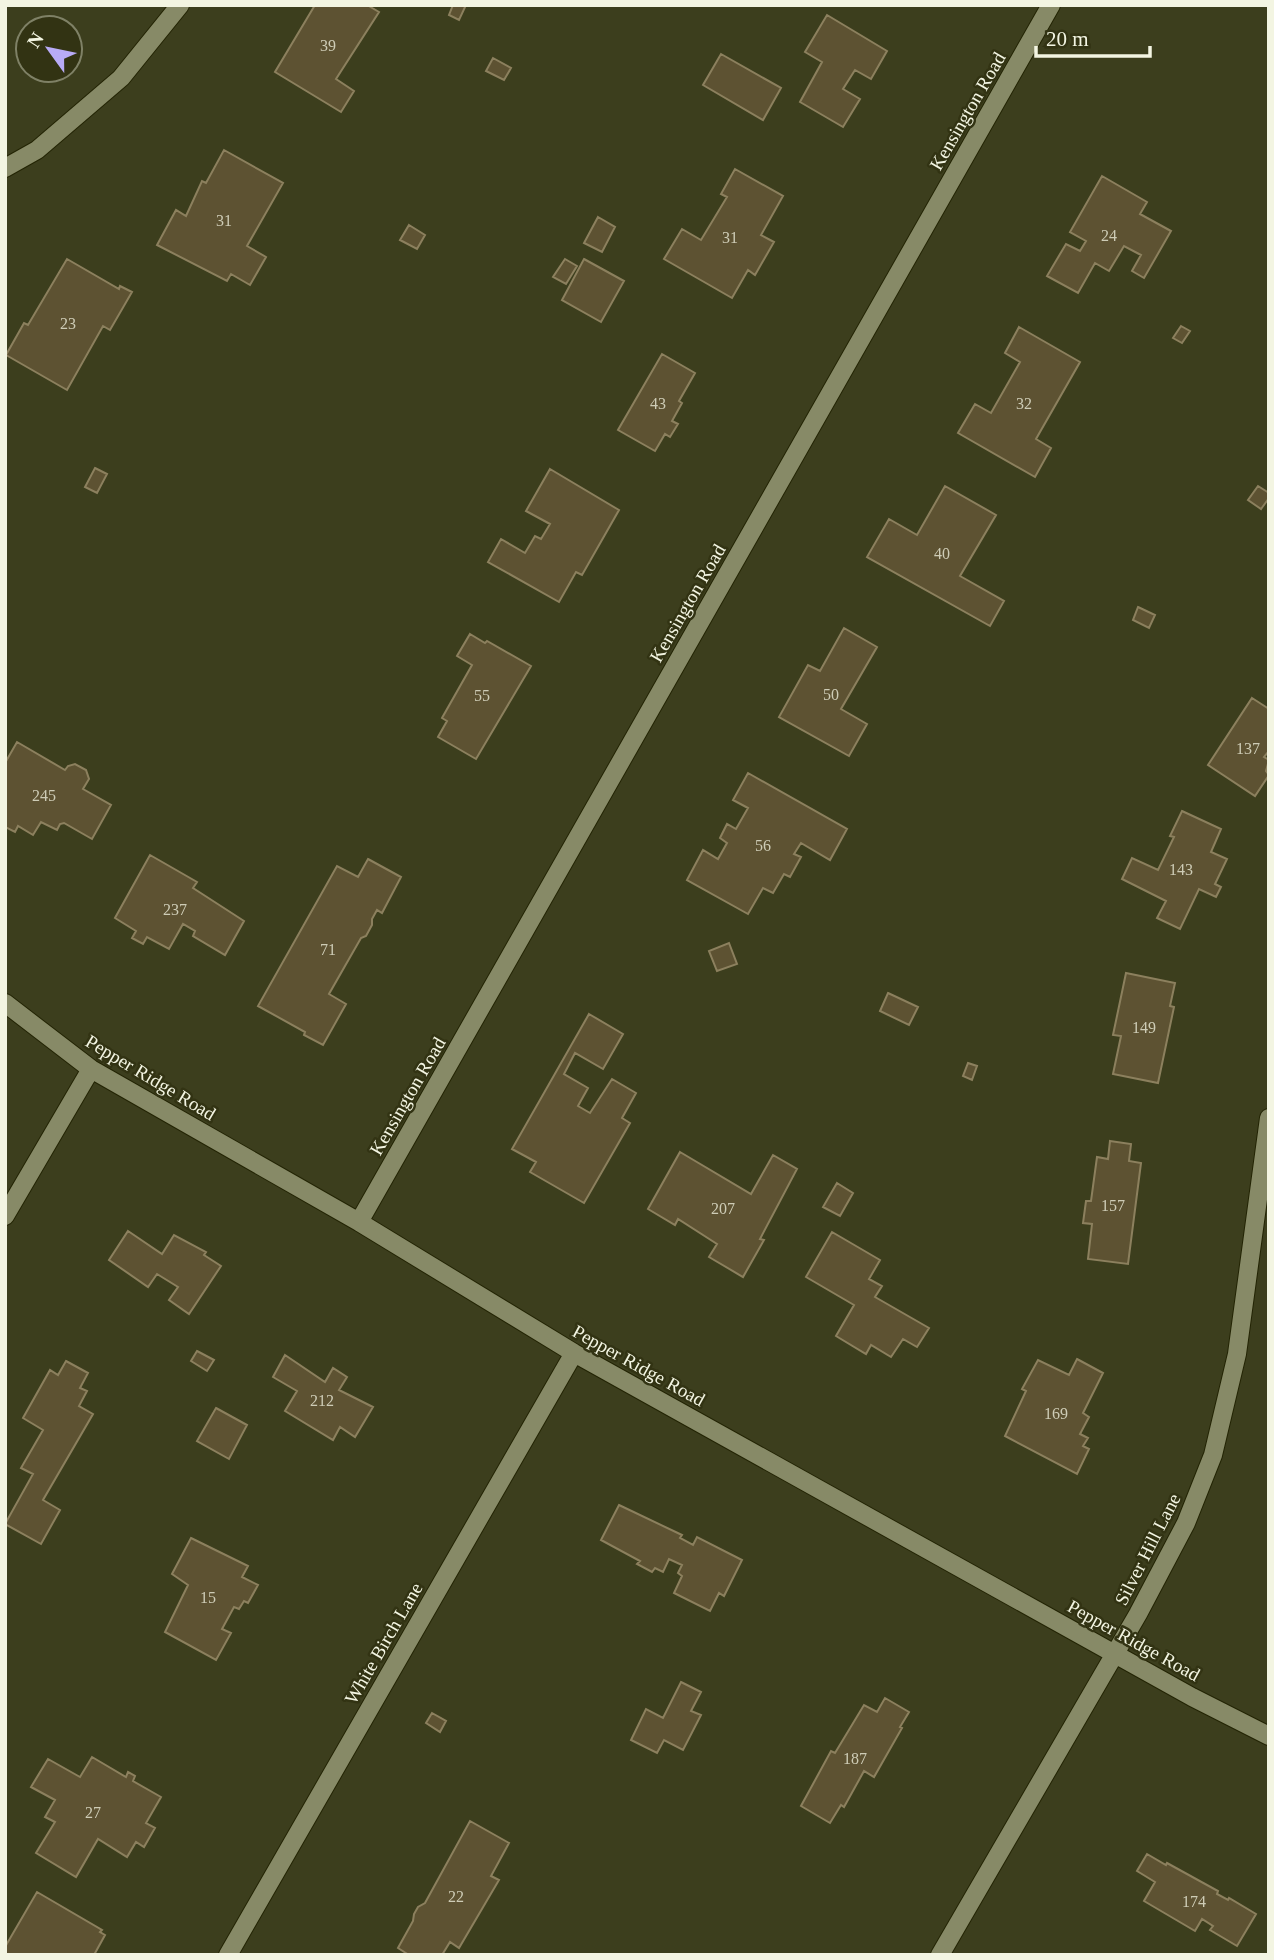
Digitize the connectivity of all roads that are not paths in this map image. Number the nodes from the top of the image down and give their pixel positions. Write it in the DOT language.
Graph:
graph roads {
  1 [pos="180,5"];
  2 [pos="1051,5"];
  3 [pos="5,168"];
  4 [pos="5,1003"];
  5 [pos="92,1069"];
  6 [pos="1269,1118"];
  7 [pos="1263,1205"];
  8 [pos="5,1216"];
  9 [pos="359,1222"];
  10 [pos="574,1353"];
  11 [pos="1116,1654"];
  12 [pos="1269,1736"];
  13 [pos="228,1955"];
  14 [pos="940,1955"];
  1 -- 3 [label="street"];
  2 -- 9 [label="street, Kensington Road"];
  4 -- 5 [label="street, Pepper Ridge Road"];
  5 -- 8 [label="street"];
  5 -- 9 [label="street, Pepper Ridge Road"];
  6 -- 7 [label="street, Silver Hill Lane"];
  7 -- 11 [label="street, Silver Hill Lane"];
  9 -- 10 [label="street, Pepper Ridge Road"];
  10 -- 11 [label="street, Pepper Ridge Road"];
  10 -- 13 [label="street, White Birch Lane"];
  11 -- 12 [label="street, Pepper Ridge Road"];
  11 -- 14 [label="street, Silver Hill Lane"];
}
